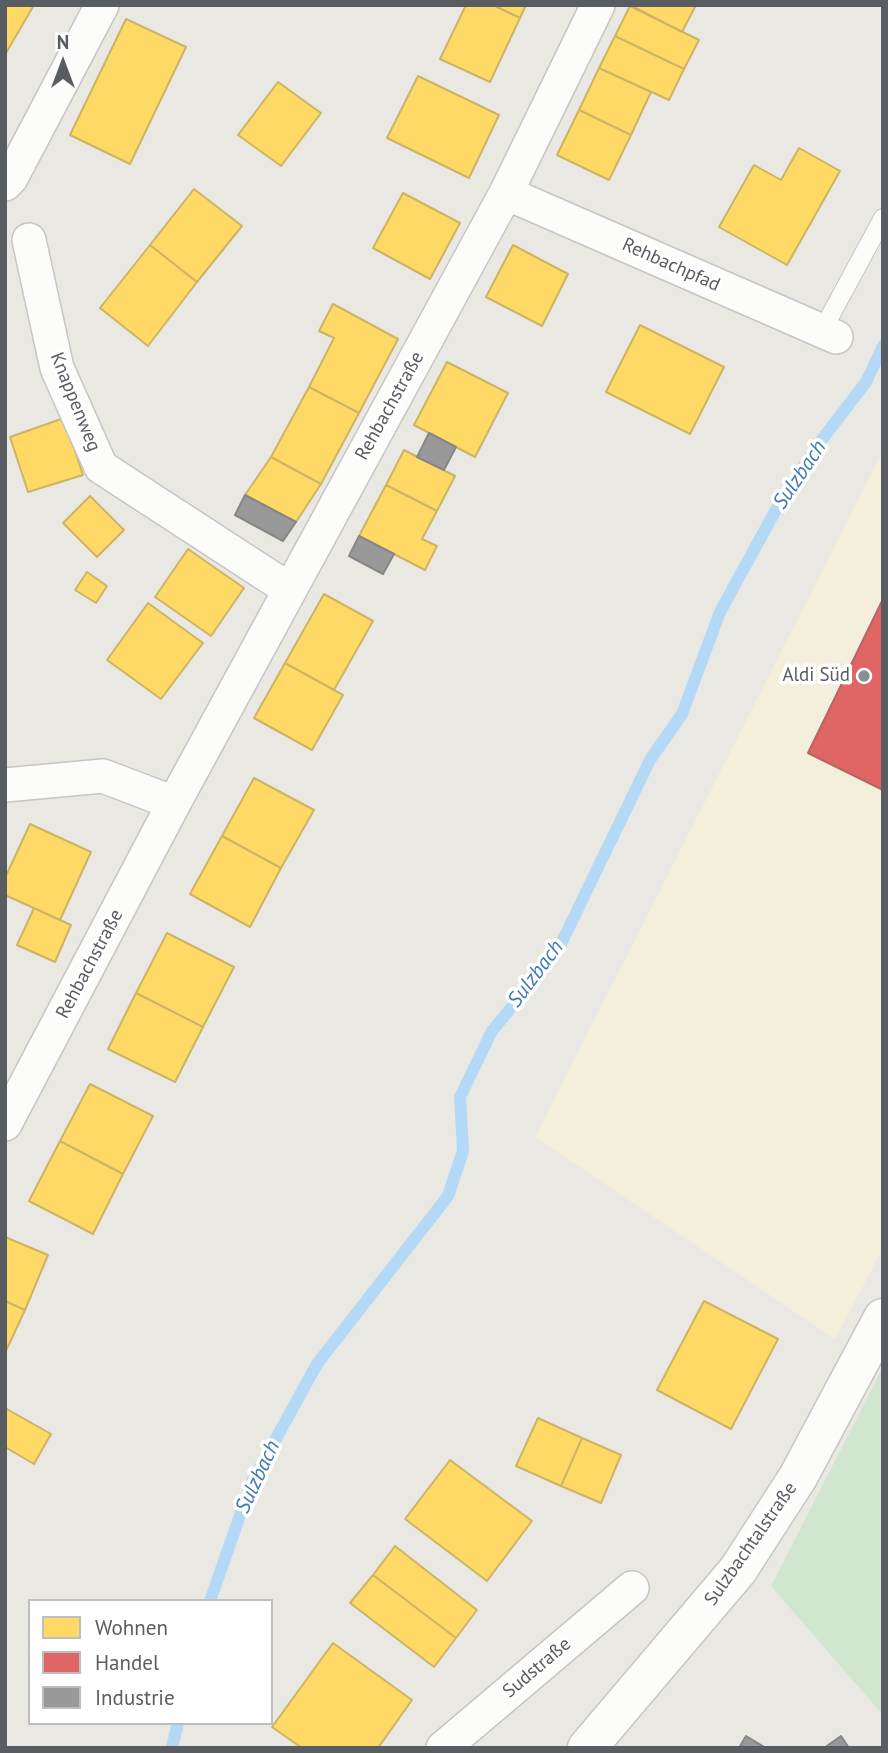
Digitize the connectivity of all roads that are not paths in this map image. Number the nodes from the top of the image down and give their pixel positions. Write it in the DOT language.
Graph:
graph roads {
  1 [pos="102,5"];
  2 [pos="598,5"];
  3 [pos="5,184"];
  4 [pos="506,193"];
  5 [pos="883,218"];
  6 [pos="29,240"];
  7 [pos="829,334"];
  8 [pos="290,590"];
  9 [pos="5,785"];
  10 [pos="174,803"];
  11 [pos="5,1124"];
  12 [pos="883,1318"];
  13 [pos="632,1588"];
  14 [pos="443,1748"];
  15 [pos="587,1748"];
  1 -- 3 [label="street"];
  2 -- 4 [label="street, Rehbachstraße"];
  4 -- 7 [label="street, Rehbachpfad"];
  4 -- 8 [label="street, Rehbachstraße"];
  5 -- 7 [label="lane"];
  6 -- 8 [label="street, Knappenweg"];
  8 -- 10 [label="street, Rehbachstraße"];
  9 -- 10 [label="street"];
  10 -- 11 [label="street, Rehbachstraße"];
  12 -- 15 [label="main road, Sulzbachtalstraße"];
  13 -- 14 [label="street, Sudstraße"];
}
